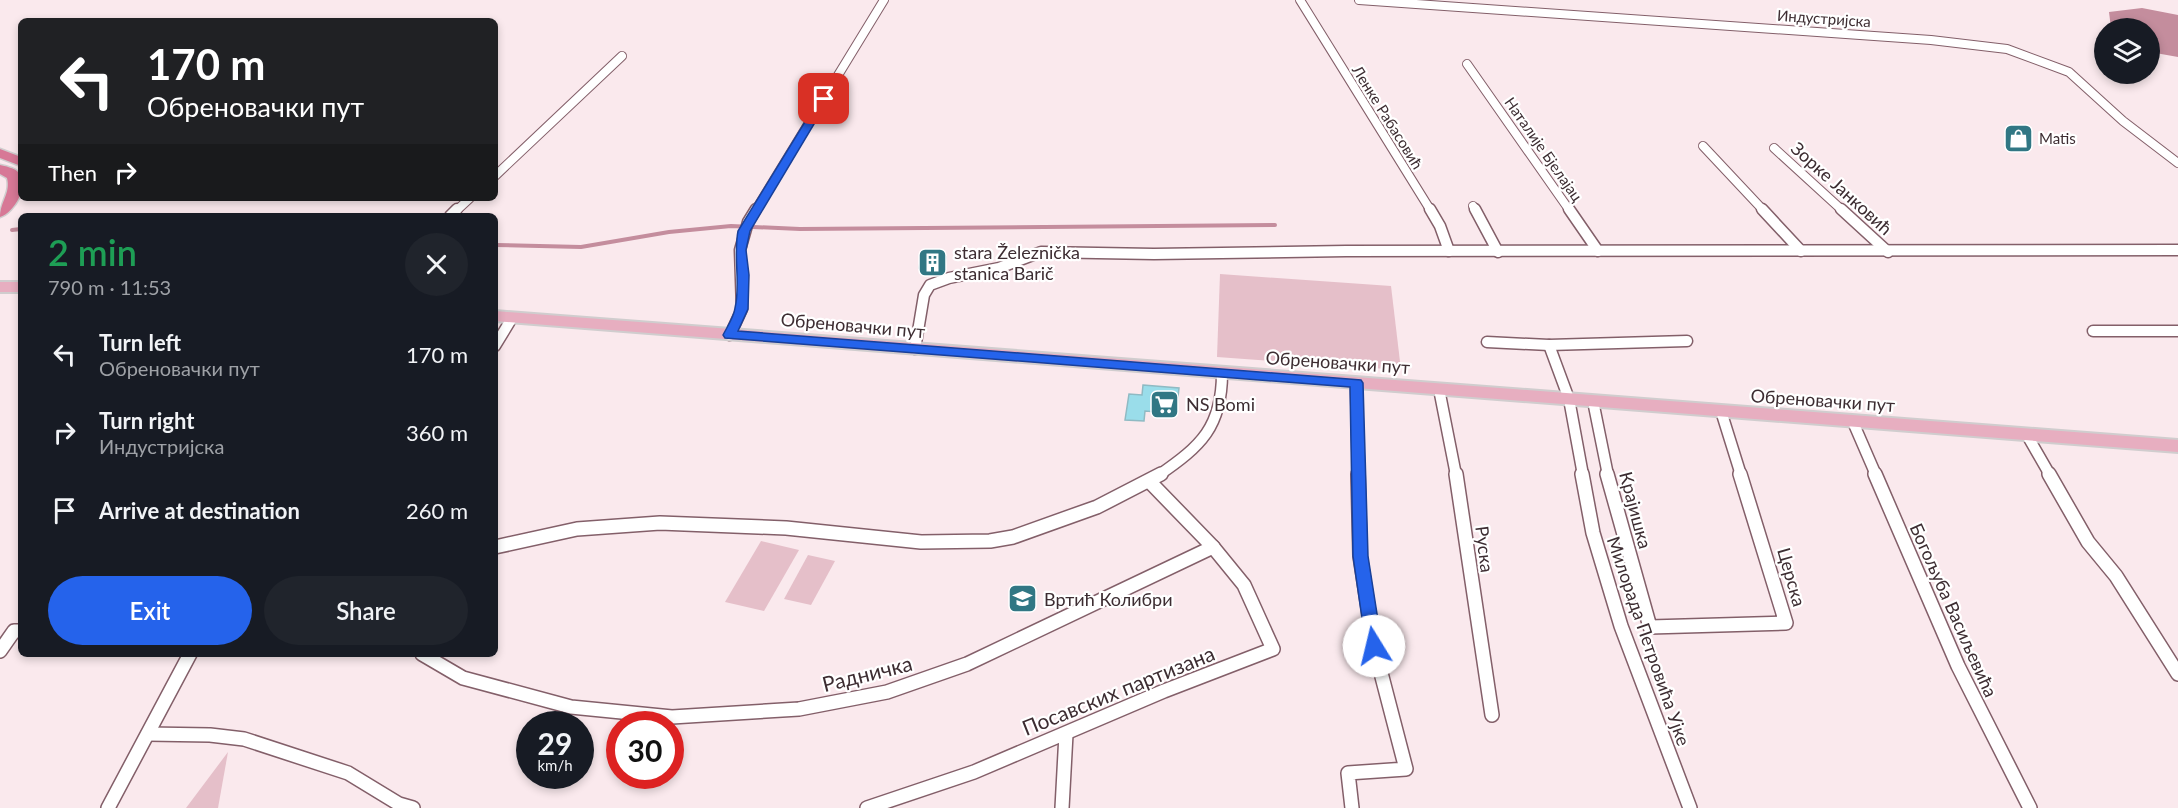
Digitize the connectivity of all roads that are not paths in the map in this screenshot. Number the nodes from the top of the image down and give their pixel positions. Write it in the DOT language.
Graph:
graph roads {
  1 [pos="885,0"];
  2 [pos="1300,0"];
  3 [pos="1359,0"];
  4 [pos="622,56"];
  5 [pos="1467,64"];
  6 [pos="1703,146"];
  7 [pos="1774,148"];
  8 [pos="0,153"];
  9 [pos="18,161"];
  10 [pos="2178,163"];
  11 [pos="0,169"];
  12 [pos="498,173"];
  13 [pos="18,201"];
  14 [pos="467,201"];
  15 [pos="1473,206"];
  16 [pos="0,213"];
  17 [pos="453,213"];
  18 [pos="0,222"];
  19 [pos="2178,250"];
  20 [pos="1449,251"];
  21 [pos="1598,251"];
  22 [pos="1801,251"];
  23 [pos="1498,252"];
  24 [pos="1888,252"];
  25 [pos="0,286"];
  26 [pos="18,287"];
  27 [pos="498,316"];
  28 [pos="512,318"];
  29 [pos="2093,331"];
  30 [pos="2178,331"];
  31 [pos="730,335"];
  32 [pos="498,341"];
  33 [pos="1687,341"];
  34 [pos="1487,342"];
  35 [pos="1550,345"];
  36 [pos="915,349"];
  37 [pos="1222,373"];
  38 [pos="1356,383"];
  39 [pos="1439,389"];
  40 [pos="1569,399"];
  41 [pos="1593,401"];
  42 [pos="1721,411"];
  43 [pos="1853,422"];
  44 [pos="2027,435"];
  45 [pos="2178,446"];
  46 [pos="1149,481"];
  47 [pos="498,546"];
  48 [pos="1213,547"];
  49 [pos="1650,627"];
  50 [pos="18,631"];
  51 [pos="0,651"];
  52 [pos="188,657"];
  53 [pos="427,657"];
  54 [pos="2178,674"];
  55 [pos="1492,715"];
  56 [pos="148,734"];
  57 [pos="1066,734"];
  58 [pos="108,808"];
  59 [pos="412,808"];
  60 [pos="867,808"];
  61 [pos="1062,808"];
  62 [pos="1352,808"];
  63 [pos="1690,808"];
  64 [pos="2030,808"];
  1 -- 31 [label="street"];
  2 -- 20 [label="street, Ленке Рабасовић"];
  3 -- 10 [label="street, Индустријска"];
  4 -- 12 [label="street"];
  5 -- 21 [label="street, Наталије Бјелајац"];
  6 -- 22 [label="street"];
  7 -- 24 [label="street, Зорке Јанковић"];
  8 -- 9 [label="highway"];
  11 -- 16 [label="highway"];
  13 -- 18 [label="highway"];
  14 -- 17 [label="street"];
  15 -- 23 [label="street"];
  19 -- 24 [label="street"];
  20 -- 23 [label="street"];
  20 -- 36 [label="street"];
  21 -- 22 [label="street"];
  21 -- 23 [label="street"];
  22 -- 24 [label="street"];
  25 -- 26 [label="main road"];
  27 -- 28 [label="main road, Обреновачки пут"];
  28 -- 31 [label="main road, Обреновачки пут"];
  28 -- 32 [label="street"];
  29 -- 30 [label="street"];
  31 -- 36 [label="main road, Обреновачки пут"];
  33 -- 35 [label="street"];
  34 -- 35 [label="street"];
  35 -- 40 [label="street, Милорада Петровића Ујке"];
  36 -- 37 [label="main road, Обреновачки пут"];
  37 -- 38 [label="main road, Обреновачки пут"];
  37 -- 46 [label="street"];
  38 -- 39 [label="main road, Обреновачки пут"];
  38 -- 62 [label="street"];
  39 -- 40 [label="main road, Обреновачки пут"];
  39 -- 55 [label="street, Руска"];
  40 -- 41 [label="main road, Обреновачки пут"];
  40 -- 63 [label="street, Милорада Петровића Ујке"];
  41 -- 42 [label="main road, Обреновачки пут"];
  41 -- 49 [label="street, Крајишка"];
  42 -- 43 [label="main road, Обреновачки пут"];
  42 -- 49 [label="street, Церска"];
  43 -- 44 [label="main road, Обреновачки пут"];
  43 -- 64 [label="street, Богољуба Васиљевића"];
  44 -- 45 [label="main road, Обреновачки пут"];
  44 -- 54 [label="street"];
  46 -- 47 [label="street"];
  46 -- 48 [label="street"];
  48 -- 53 [label="street, Радничка"];
  48 -- 57 [label="street, Посавских партизана"];
  50 -- 51 [label="street"];
  52 -- 56 [label="street"];
  56 -- 58 [label="street"];
  56 -- 59 [label="street"];
  57 -- 60 [label="street, Посавских партизана"];
  57 -- 61 [label="street"];
}
